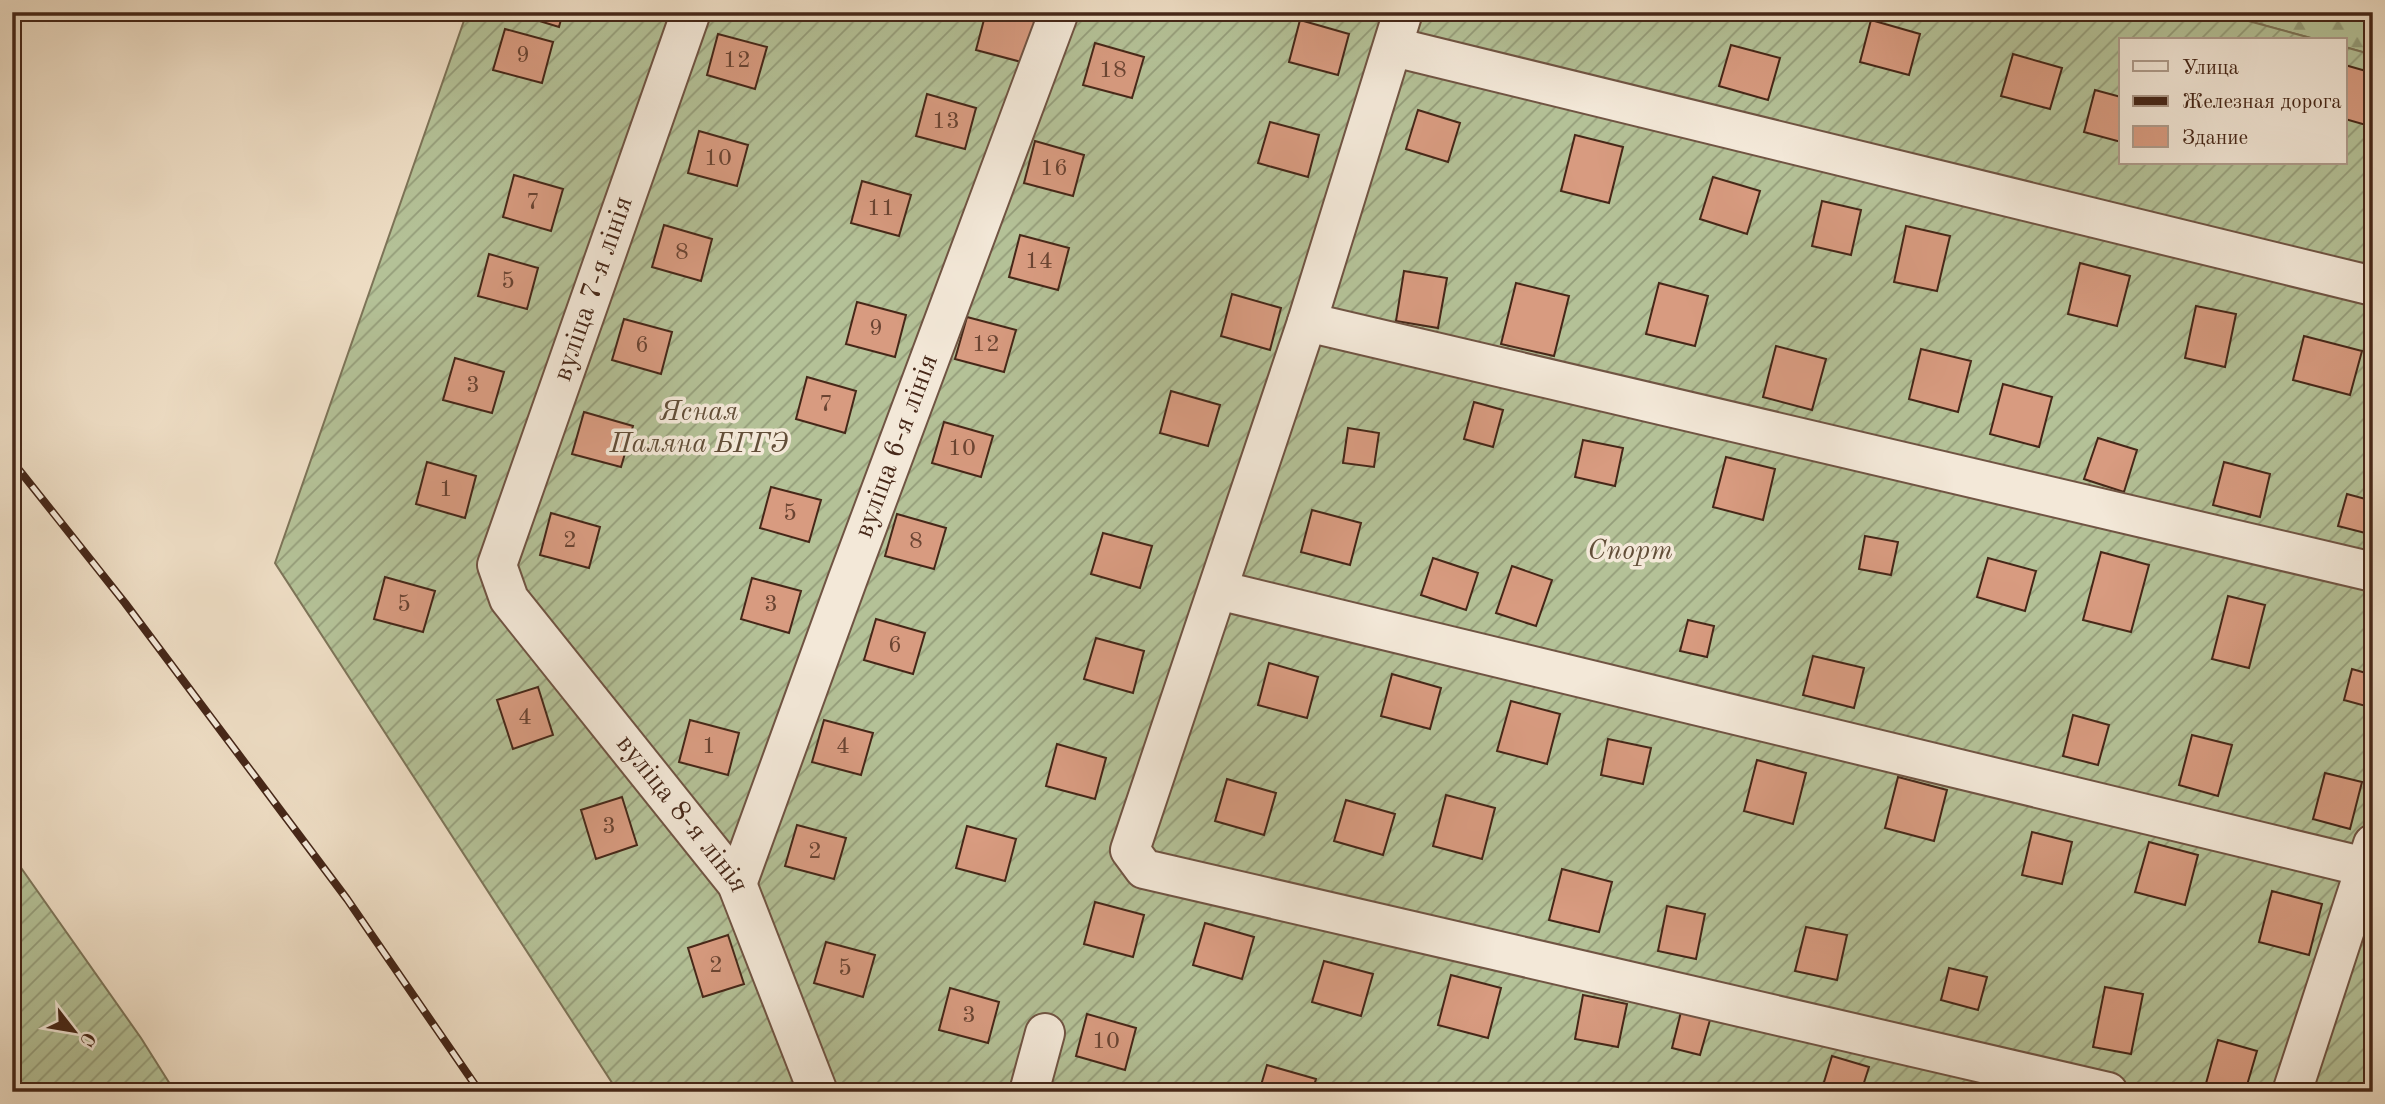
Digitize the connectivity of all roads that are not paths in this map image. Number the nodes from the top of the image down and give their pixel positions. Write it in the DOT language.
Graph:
graph roads {
  1 [pos="691,12"];
  2 [pos="1059,12"];
  3 [pos="1399,30"];
  4 [pos="2373,286"];
  5 [pos="1307,322"];
  6 [pos="498,565"];
  7 [pos="2373,572"];
  8 [pos="1218,590"];
  9 [pos="2369,855"];
  10 [pos="737,884"];
  11 [pos="1045,1033"];
  12 [pos="818,1092"];
  13 [pos="1029,1092"];
  14 [pos="2108,1092"];
  15 [pos="2292,1092"];
  1 -- 6 [label="street, вуліца 7-я лінія"];
  2 -- 10 [label="street, вуліца 6-я лінія"];
  3 -- 4 [label="street"];
  3 -- 5 [label="street"];
  5 -- 7 [label="street"];
  5 -- 8 [label="street"];
  6 -- 10 [label="street, вуліца 8-я лінія"];
  8 -- 9 [label="street"];
  8 -- 14 [label="street"];
  9 -- 15 [label="street"];
  10 -- 12 [label="street, вуліца 8-я лінія"];
  11 -- 13 [label="street"];
}
